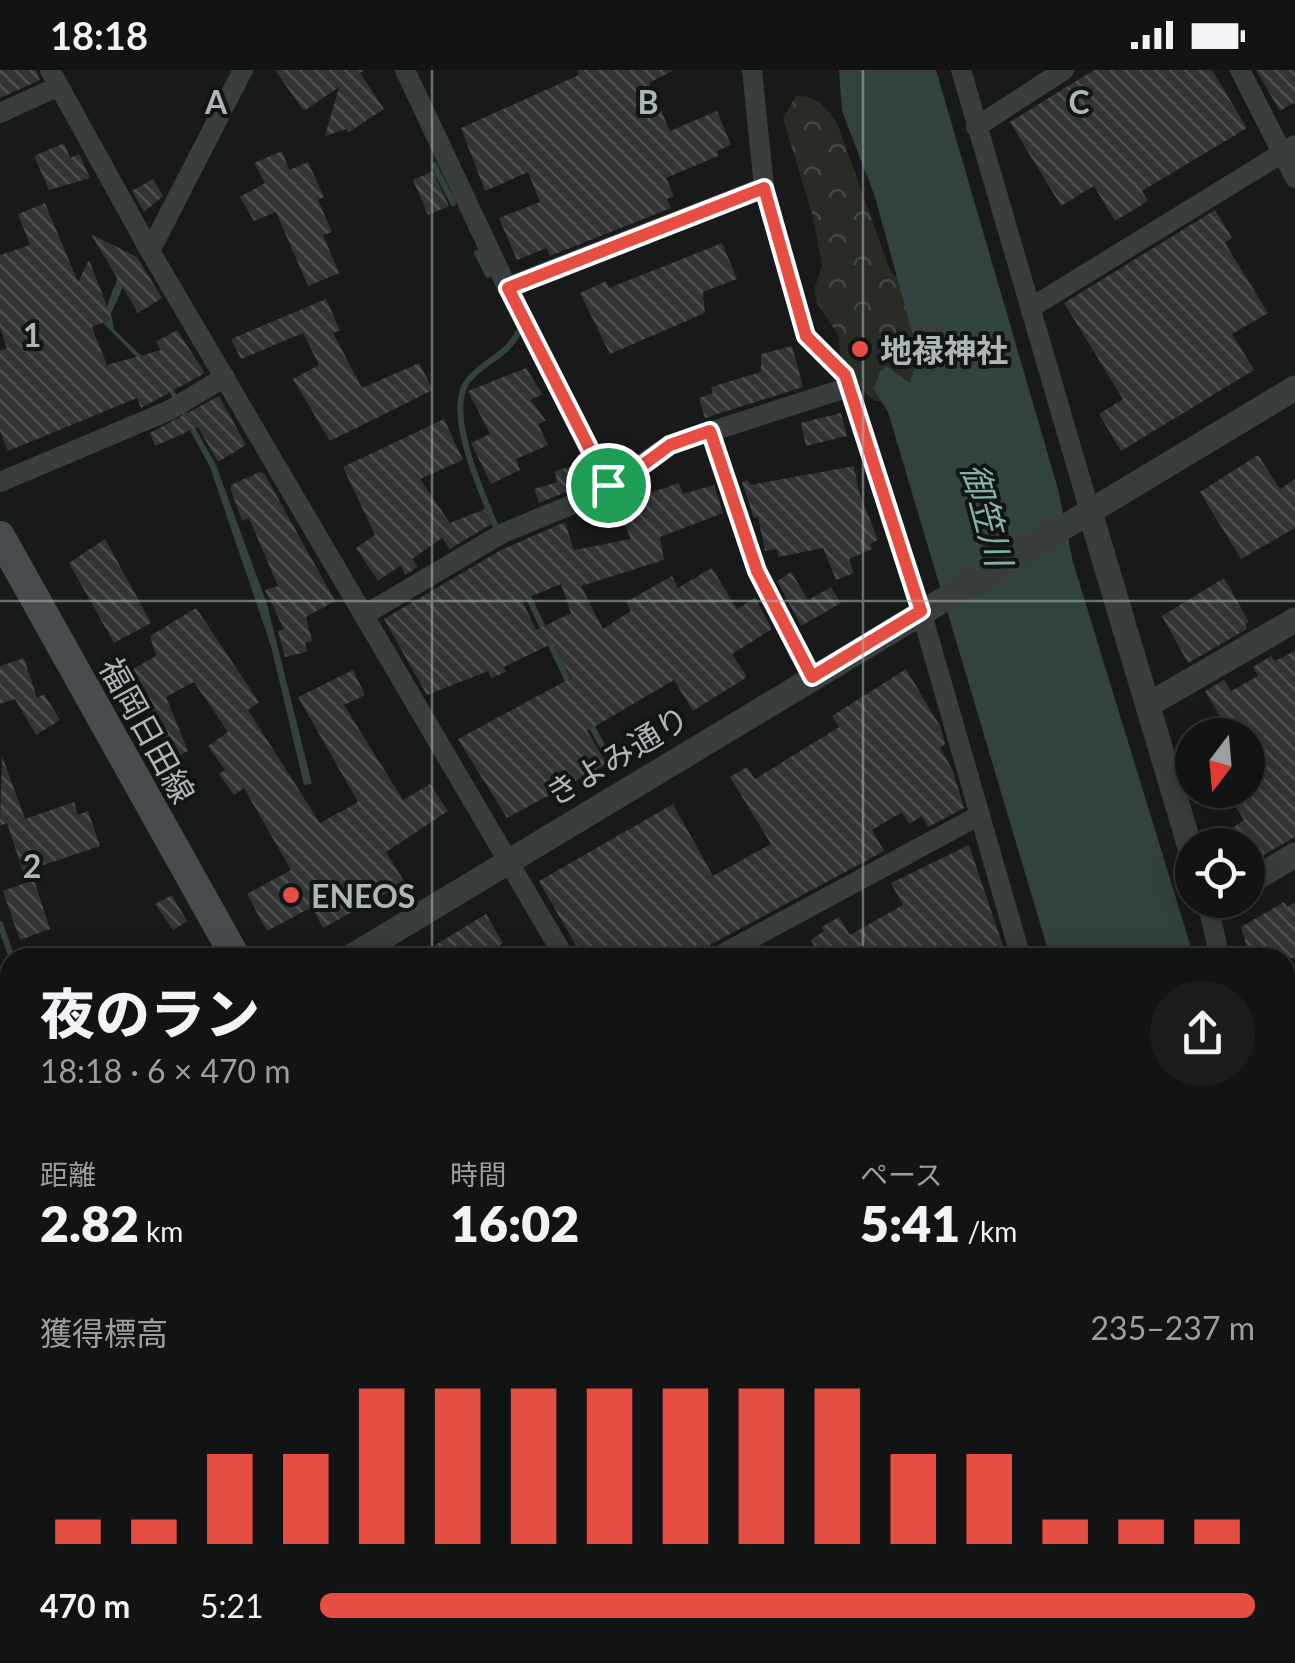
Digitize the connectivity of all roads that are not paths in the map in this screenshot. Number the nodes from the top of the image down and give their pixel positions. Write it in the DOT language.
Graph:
graph roads {
  1 [pos="242,70"];
  2 [pos="405,70"];
  3 [pos="752,70"];
  4 [pos="962,70"];
  5 [pos="1064,70"];
  6 [pos="1240,70"];
  7 [pos="54,78"];
  8 [pos="0,112"];
  9 [pos="976,127"];
  10 [pos="1288,149"];
  11 [pos="1295,178"];
  12 [pos="764,188"];
  13 [pos="150,251"];
  14 [pos="508,288"];
  15 [pos="1032,306"];
  16 [pos="225,376"];
  17 [pos="849,388"];
  18 [pos="1295,388"];
  19 [pos="710,431"];
  20 [pos="0,482"];
  21 [pos="608,485"];
  22 [pos="1090,512"];
  23 [pos="0,536"];
  24 [pos="921,611"];
  25 [pos="364,614"];
  26 [pos="1295,620"];
  27 [pos="812,677"];
  28 [pos="1148,705"];
  29 [pos="980,814"];
  30 [pos="1184,828"];
  31 [pos="1295,855"];
  32 [pos="510,857"];
  33 [pos="1265,873"];
  34 [pos="1214,918"];
  35 [pos="230,948"];
  36 [pos="364,948"];
  37 [pos="560,948"];
  38 [pos="733,948"];
  39 [pos="1018,948"];
  40 [pos="1218,948"];
  1 -- 13 [label="street"];
  2 -- 14 [label="street"];
  3 -- 12 [label="street"];
  4 -- 9 [label="street"];
  5 -- 9 [label="street"];
  6 -- 10 [label="street"];
  7 -- 8 [label="street"];
  7 -- 13 [label="street"];
  9 -- 15 [label="street"];
  10 -- 11 [label="street"];
  10 -- 15 [label="street"];
  12 -- 14 [label="street"];
  12 -- 17 [label="street"];
  13 -- 16 [label="street"];
  14 -- 21 [label="street"];
  15 -- 22 [label="street"];
  16 -- 20 [label="street"];
  16 -- 25 [label="street"];
  17 -- 19 [label="street"];
  17 -- 24 [label="street"];
  18 -- 22 [label="street"];
  19 -- 21 [label="street"];
  19 -- 27 [label="street"];
  21 -- 25 [label="street"];
  22 -- 24 [label="street, きよみ通り"];
  22 -- 28 [label="street"];
  23 -- 35 [label="main road, 福岡日田線"];
  24 -- 27 [label="street, きよみ通り"];
  24 -- 29 [label="street"];
  25 -- 32 [label="street"];
  26 -- 28 [label="street"];
  27 -- 32 [label="street, きよみ通り"];
  28 -- 30 [label="street"];
  29 -- 38 [label="street"];
  29 -- 39 [label="street"];
  31 -- 33 [label="street"];
  32 -- 36 [label="street, きよみ通り"];
  32 -- 37 [label="street"];
  34 -- 40 [label="street"];
}
